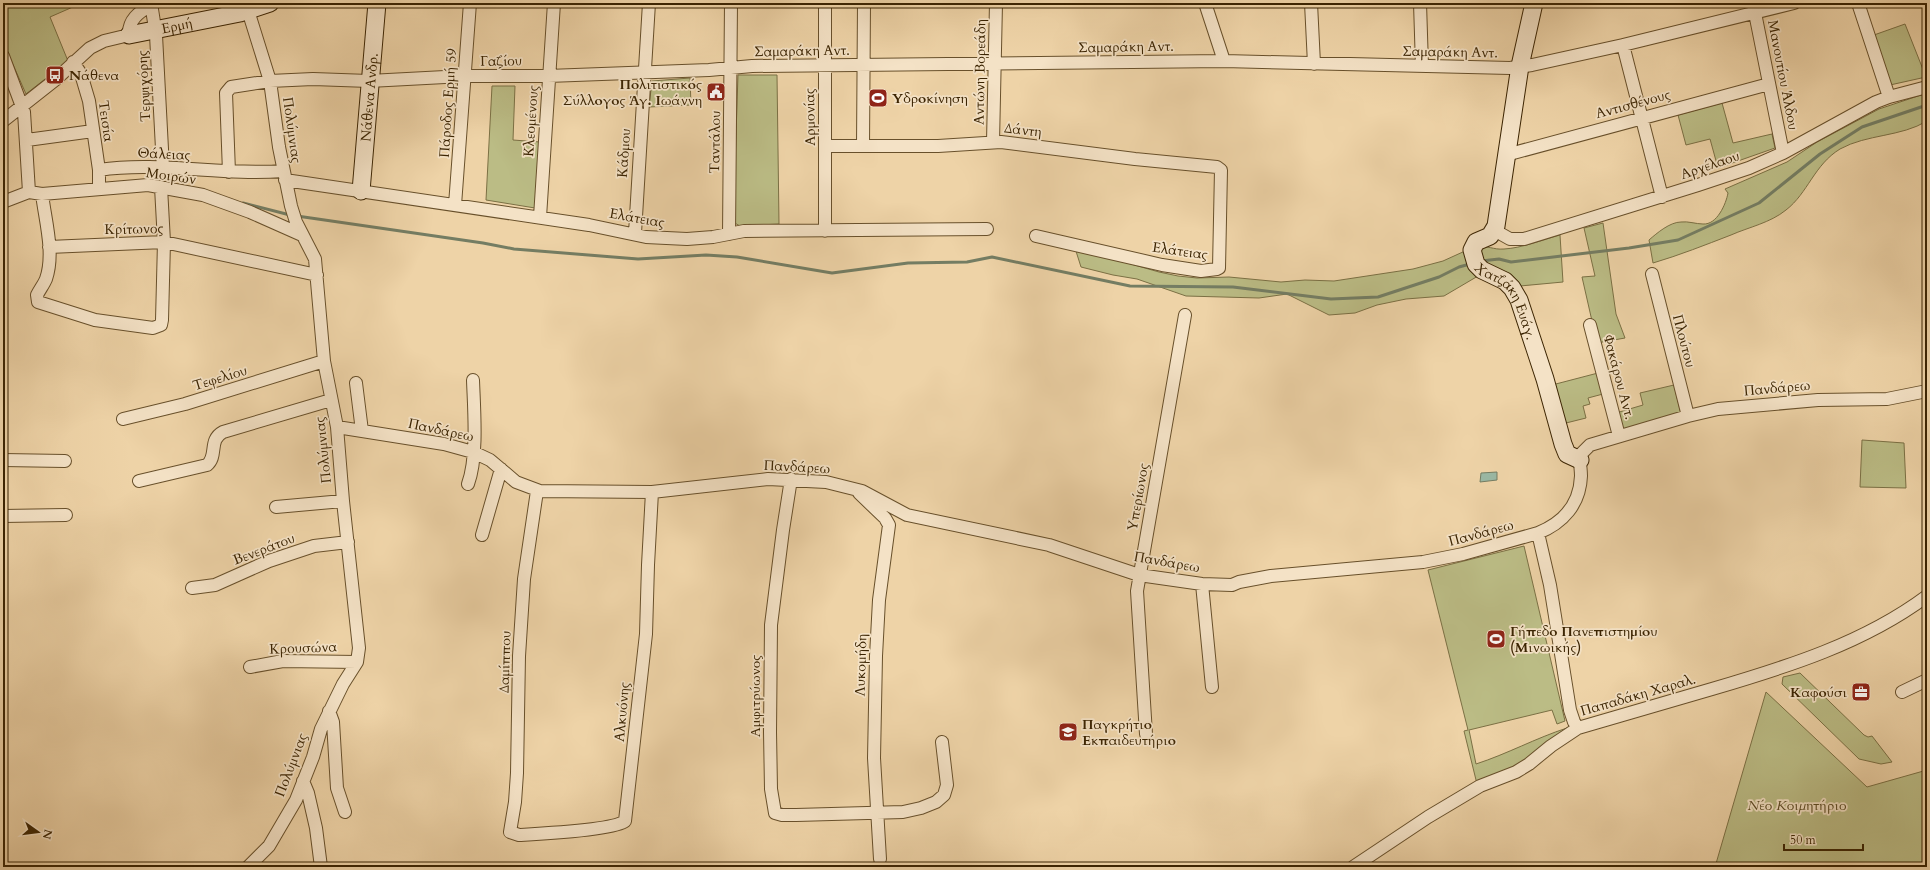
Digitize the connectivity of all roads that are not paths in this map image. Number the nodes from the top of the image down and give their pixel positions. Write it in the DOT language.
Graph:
graph roads {
  1 [pos="270,3"];
  2 [pos="377,3"];
  3 [pos="470,3"];
  4 [pos="554,3"];
  5 [pos="650,3"];
  6 [pos="732,3"];
  7 [pos="825,3"];
  8 [pos="864,3"];
  9 [pos="996,3"];
  10 [pos="1205,3"];
  11 [pos="1311,3"];
  12 [pos="1420,3"];
  13 [pos="1534,3"];
  14 [pos="1794,3"];
  15 [pos="1858,3"];
  16 [pos="151,4"];
  17 [pos="247,7"];
  18 [pos="1754,8"];
  19 [pos="156,29"];
  20 [pos="129,34"];
  21 [pos="1623,46"];
  22 [pos="3,56"];
  23 [pos="1224,61"];
  24 [pos="73,62"];
  25 [pos="994,64"];
  26 [pos="1314,64"];
  27 [pos="825,65"];
  28 [pos="864,65"];
  29 [pos="1422,66"];
  30 [pos="1520,66"];
  31 [pos="732,69"];
  32 [pos="645,71"];
  33 [pos="464,76"];
  34 [pos="548,76"];
  35 [pos="270,81"];
  36 [pos="369,81"];
  37 [pos="1769,84"];
  38 [pos="1927,87"];
  39 [pos="1889,97"];
  40 [pos="22,105"];
  41 [pos="1641,118"];
  42 [pos="3,121"];
  43 [pos="93,131"];
  44 [pos="27,140"];
  45 [pos="993,142"];
  46 [pos="826,146"];
  47 [pos="863,146"];
  48 [pos="1783,153"];
  49 [pos="1506,155"];
  50 [pos="1217,167"];
  51 [pos="163,168"];
  52 [pos="98,170"];
  53 [pos="229,172"];
  54 [pos="284,175"];
  55 [pos="161,187"];
  56 [pos="99,188"];
  57 [pos="361,191"];
  58 [pos="29,192"];
  59 [pos="42,194"];
  60 [pos="1662,197"];
  61 [pos="3,202"];
  62 [pos="455,204"];
  63 [pos="540,217"];
  64 [pos="987,229"];
  65 [pos="1494,230"];
  66 [pos="825,231"];
  67 [pos="635,233"];
  68 [pos="729,234"];
  69 [pos="302,235"];
  70 [pos="1036,236"];
  71 [pos="164,242"];
  72 [pos="49,246"];
  73 [pos="1652,274"];
  74 [pos="317,275"];
  75 [pos="1185,315"];
  76 [pos="1590,325"];
  77 [pos="324,361"];
  78 [pos="473,380"];
  79 [pos="356,383"];
  80 [pos="1927,392"];
  81 [pos="331,400"];
  82 [pos="1688,416"];
  83 [pos="123,419"];
  84 [pos="337,427"];
  85 [pos="362,431"];
  86 [pos="1619,436"];
  87 [pos="473,452"];
  88 [pos="3,460"];
  89 [pos="1580,460"];
  90 [pos="65,461"];
  91 [pos="501,469"];
  92 [pos="791,479"];
  93 [pos="139,481"];
  94 [pos="468,484"];
  95 [pos="853,488"];
  96 [pos="537,490"];
  97 [pos="652,492"];
  98 [pos="343,501"];
  99 [pos="276,507"];
  100 [pos="66,515"];
  101 [pos="3,516"];
  102 [pos="1538,533"];
  103 [pos="482,535"];
  104 [pos="348,542"];
  105 [pos="1139,575"];
  106 [pos="1202,584"];
  107 [pos="192,588"];
  108 [pos="1927,596"];
  109 [pos="357,662"];
  110 [pos="250,667"];
  111 [pos="1927,680"];
  112 [pos="1212,687"];
  113 [pos="1902,692"];
  114 [pos="329,711"];
  115 [pos="1578,728"];
  116 [pos="1146,734"];
  117 [pos="942,742"];
  118 [pos="303,781"];
  119 [pos="345,812"];
  120 [pos="876,812"];
  121 [pos="512,834"];
  122 [pos="880,859"];
  123 [pos="248,867"];
  124 [pos="321,867"];
  125 [pos="1353,867"];
  1 -- 17 [label="street, Ερμή"];
  2 -- 36 [label="street, Νάθενα Ανδρ."];
  3 -- 33 [label="street, Πάροδος Ερμή 59"];
  4 -- 34 [label="street, Κλεομένους"];
  5 -- 32 [label="street, Κάδμου"];
  6 -- 31 [label="street, Ταντάλου"];
  7 -- 27 [label="street, Αρμονίας"];
  8 -- 28 [label="street"];
  9 -- 25 [label="street, Αντώνη Βορεάδη"];
  10 -- 23 [label="street"];
  11 -- 26 [label="street"];
  12 -- 29 [label="street"];
  13 -- 30 [label="street"];
  14 -- 18 [label="street, Σαμαράκη Αντ."];
  15 -- 39 [label="street"];
  16 -- 19 [label="street, Τερψιχόρης"];
  16 -- 20 [label="street"];
  17 -- 19 [label="street, Ερμή"];
  17 -- 35 [label="street, Πολύμνιας"];
  18 -- 21 [label="street, Σαμαράκη Αντ."];
  18 -- 37 [label="street, Μανουτίου Άλδου"];
  19 -- 20 [label="street, Ερμή"];
  19 -- 51 [label="street, Τερψιχόρης"];
  20 -- 24 [label="street"];
  21 -- 30 [label="street, Σαμαράκη Αντ."];
  21 -- 41 [label="street"];
  22 -- 40 [label="street"];
  23 -- 25 [label="street, Σαμαράκη Αντ."];
  23 -- 26 [label="street, Σαμαράκη Αντ."];
  24 -- 40 [label="street"];
  24 -- 43 [label="street, Τεισία"];
  25 -- 28 [label="street, Σαμαράκη Αντ."];
  25 -- 45 [label="street, Αντώνη Βορεάδη"];
  26 -- 29 [label="street, Σαμαράκη Αντ."];
  27 -- 28 [label="street, Σαμαράκη Αντ."];
  27 -- 31 [label="street, Σαμαράκη Αντ."];
  27 -- 46 [label="street, Αρμονίας"];
  28 -- 47 [label="street"];
  29 -- 30 [label="street, Σαμαράκη Αντ."];
  30 -- 49 [label="street"];
  31 -- 32 [label="street, Γαζίου"];
  31 -- 68 [label="street, Ταντάλου"];
  32 -- 34 [label="street, Γαζίου"];
  32 -- 67 [label="street, Κάδμου"];
  33 -- 34 [label="street, Γαζίου"];
  33 -- 36 [label="street, Γαζίου"];
  33 -- 62 [label="street, Πάροδος Ερμή 59"];
  34 -- 63 [label="street, Κλεομένους"];
  35 -- 36 [label="street, Γαζίου"];
  35 -- 53 [label="street"];
  35 -- 54 [label="street, Πολύμνιας"];
  36 -- 57 [label="street, Νάθενα Ανδρ."];
  37 -- 41 [label="street, Αντισθένους"];
  37 -- 48 [label="street, Μανουτίου Άλδου"];
  38 -- 39 [label="street, Αρχέλαου"];
  39 -- 48 [label="street, Αρχέλαου"];
  40 -- 42 [label="street"];
  40 -- 44 [label="street"];
  41 -- 49 [label="street, Αντισθένους"];
  41 -- 60 [label="street"];
  43 -- 44 [label="street"];
  43 -- 52 [label="street, Τεισία"];
  44 -- 58 [label="street"];
  45 -- 47 [label="street, Δάντη"];
  45 -- 50 [label="street, Δάντη"];
  46 -- 47 [label="street, Δάντη"];
  46 -- 66 [label="street, Αρμονίας"];
  48 -- 60 [label="street, Αρχέλαου"];
  49 -- 65 [label="street"];
  50 -- 70 [label="street, Ελάτειας"];
  51 -- 52 [label="street, Θάλειας"];
  51 -- 53 [label="street, Θάλειας"];
  52 -- 56 [label="street, Τεισία"];
  53 -- 54 [label="street, Θάλειας"];
  54 -- 57 [label="street, Ελάτειας"];
  54 -- 69 [label="street, Πολύμνιας"];
  55 -- 56 [label="street, Μοιρών"];
  55 -- 69 [label="street, Μοιρών"];
  55 -- 71 [label="street"];
  56 -- 59 [label="street, Μοιρών"];
  57 -- 62 [label="street, Ελάτειας"];
  58 -- 59 [label="street, Μοιρών"];
  58 -- 61 [label="street"];
  59 -- 72 [label="street"];
  60 -- 65 [label="street, Αρχέλαου"];
  62 -- 63 [label="street, Ελάτειας"];
  63 -- 67 [label="street, Ελάτειας"];
  64 -- 66 [label="street, Ελάτειας"];
  65 -- 89 [label="street, Χατζάκη Ευάγ."];
  66 -- 68 [label="street, Ελάτειας"];
  67 -- 68 [label="street, Ελάτειας"];
  69 -- 74 [label="street, Πολύμνιας"];
  71 -- 72 [label="street, Κρίτωνος"];
  71 -- 72 [label="street"];
  71 -- 74 [label="street, Κρίτωνος"];
  73 -- 82 [label="street, Πλούτου"];
  74 -- 77 [label="street, Πολύμνιας"];
  75 -- 105 [label="street, Υπερίωνος"];
  76 -- 86 [label="street, Φακάρου Αντ."];
  77 -- 81 [label="street, Πολύμνιας"];
  77 -- 83 [label="street, Τεφελίου"];
  78 -- 87 [label="street"];
  79 -- 85 [label="street"];
  80 -- 82 [label="street, Πανδάρεω"];
  81 -- 84 [label="street, Πολύμνιας"];
  81 -- 93 [label="street"];
  82 -- 86 [label="street, Πανδάρεω"];
  84 -- 85 [label="street, Πανδάρεω"];
  84 -- 98 [label="street, Πολύμνιας"];
  85 -- 87 [label="street, Πανδάρεω"];
  86 -- 89 [label="street, Πανδάρεω"];
  87 -- 91 [label="street, Πανδάρεω"];
  87 -- 94 [label="street"];
  88 -- 90 [label="street"];
  89 -- 102 [label="street, Πανδάρεω"];
  91 -- 96 [label="street, Πανδάρεω"];
  91 -- 103 [label="street"];
  92 -- 95 [label="street, Πανδάρεω"];
  92 -- 97 [label="street, Πανδάρεω"];
  92 -- 120 [label="street, Αμφιτρύωνος"];
  95 -- 105 [label="street, Πανδάρεω"];
  95 -- 120 [label="street, Λυκομήδη"];
  96 -- 97 [label="street, Πανδάρεω"];
  96 -- 121 [label="street, Δαμίππου"];
  97 -- 121 [label="street, Αλκυόνης"];
  98 -- 99 [label="street"];
  98 -- 104 [label="street, Πολύμνιας"];
  100 -- 101 [label="street"];
  102 -- 106 [label="street, Πανδάρεω"];
  102 -- 115 [label="street"];
  104 -- 107 [label="street, Βενεράτου"];
  104 -- 109 [label="street, Πολύμνιας"];
  105 -- 106 [label="street, Πανδάρεω"];
  105 -- 116 [label="street, Υπερίωνος"];
  106 -- 112 [label="street"];
  108 -- 115 [label="street, Παπαδάκη Χαραλ."];
  109 -- 110 [label="street, Κρουσώνα"];
  109 -- 114 [label="street, Πολύμνιας"];
  111 -- 113 [label="street"];
  114 -- 118 [label="street, Πολύμνιας"];
  114 -- 119 [label="street"];
  115 -- 125 [label="street, Παπαδάκη Χαραλ."];
  117 -- 120 [label="street"];
  118 -- 123 [label="street, Πολύμνιας"];
  118 -- 124 [label="street"];
  120 -- 122 [label="street, Λυκομήδη"];
}
